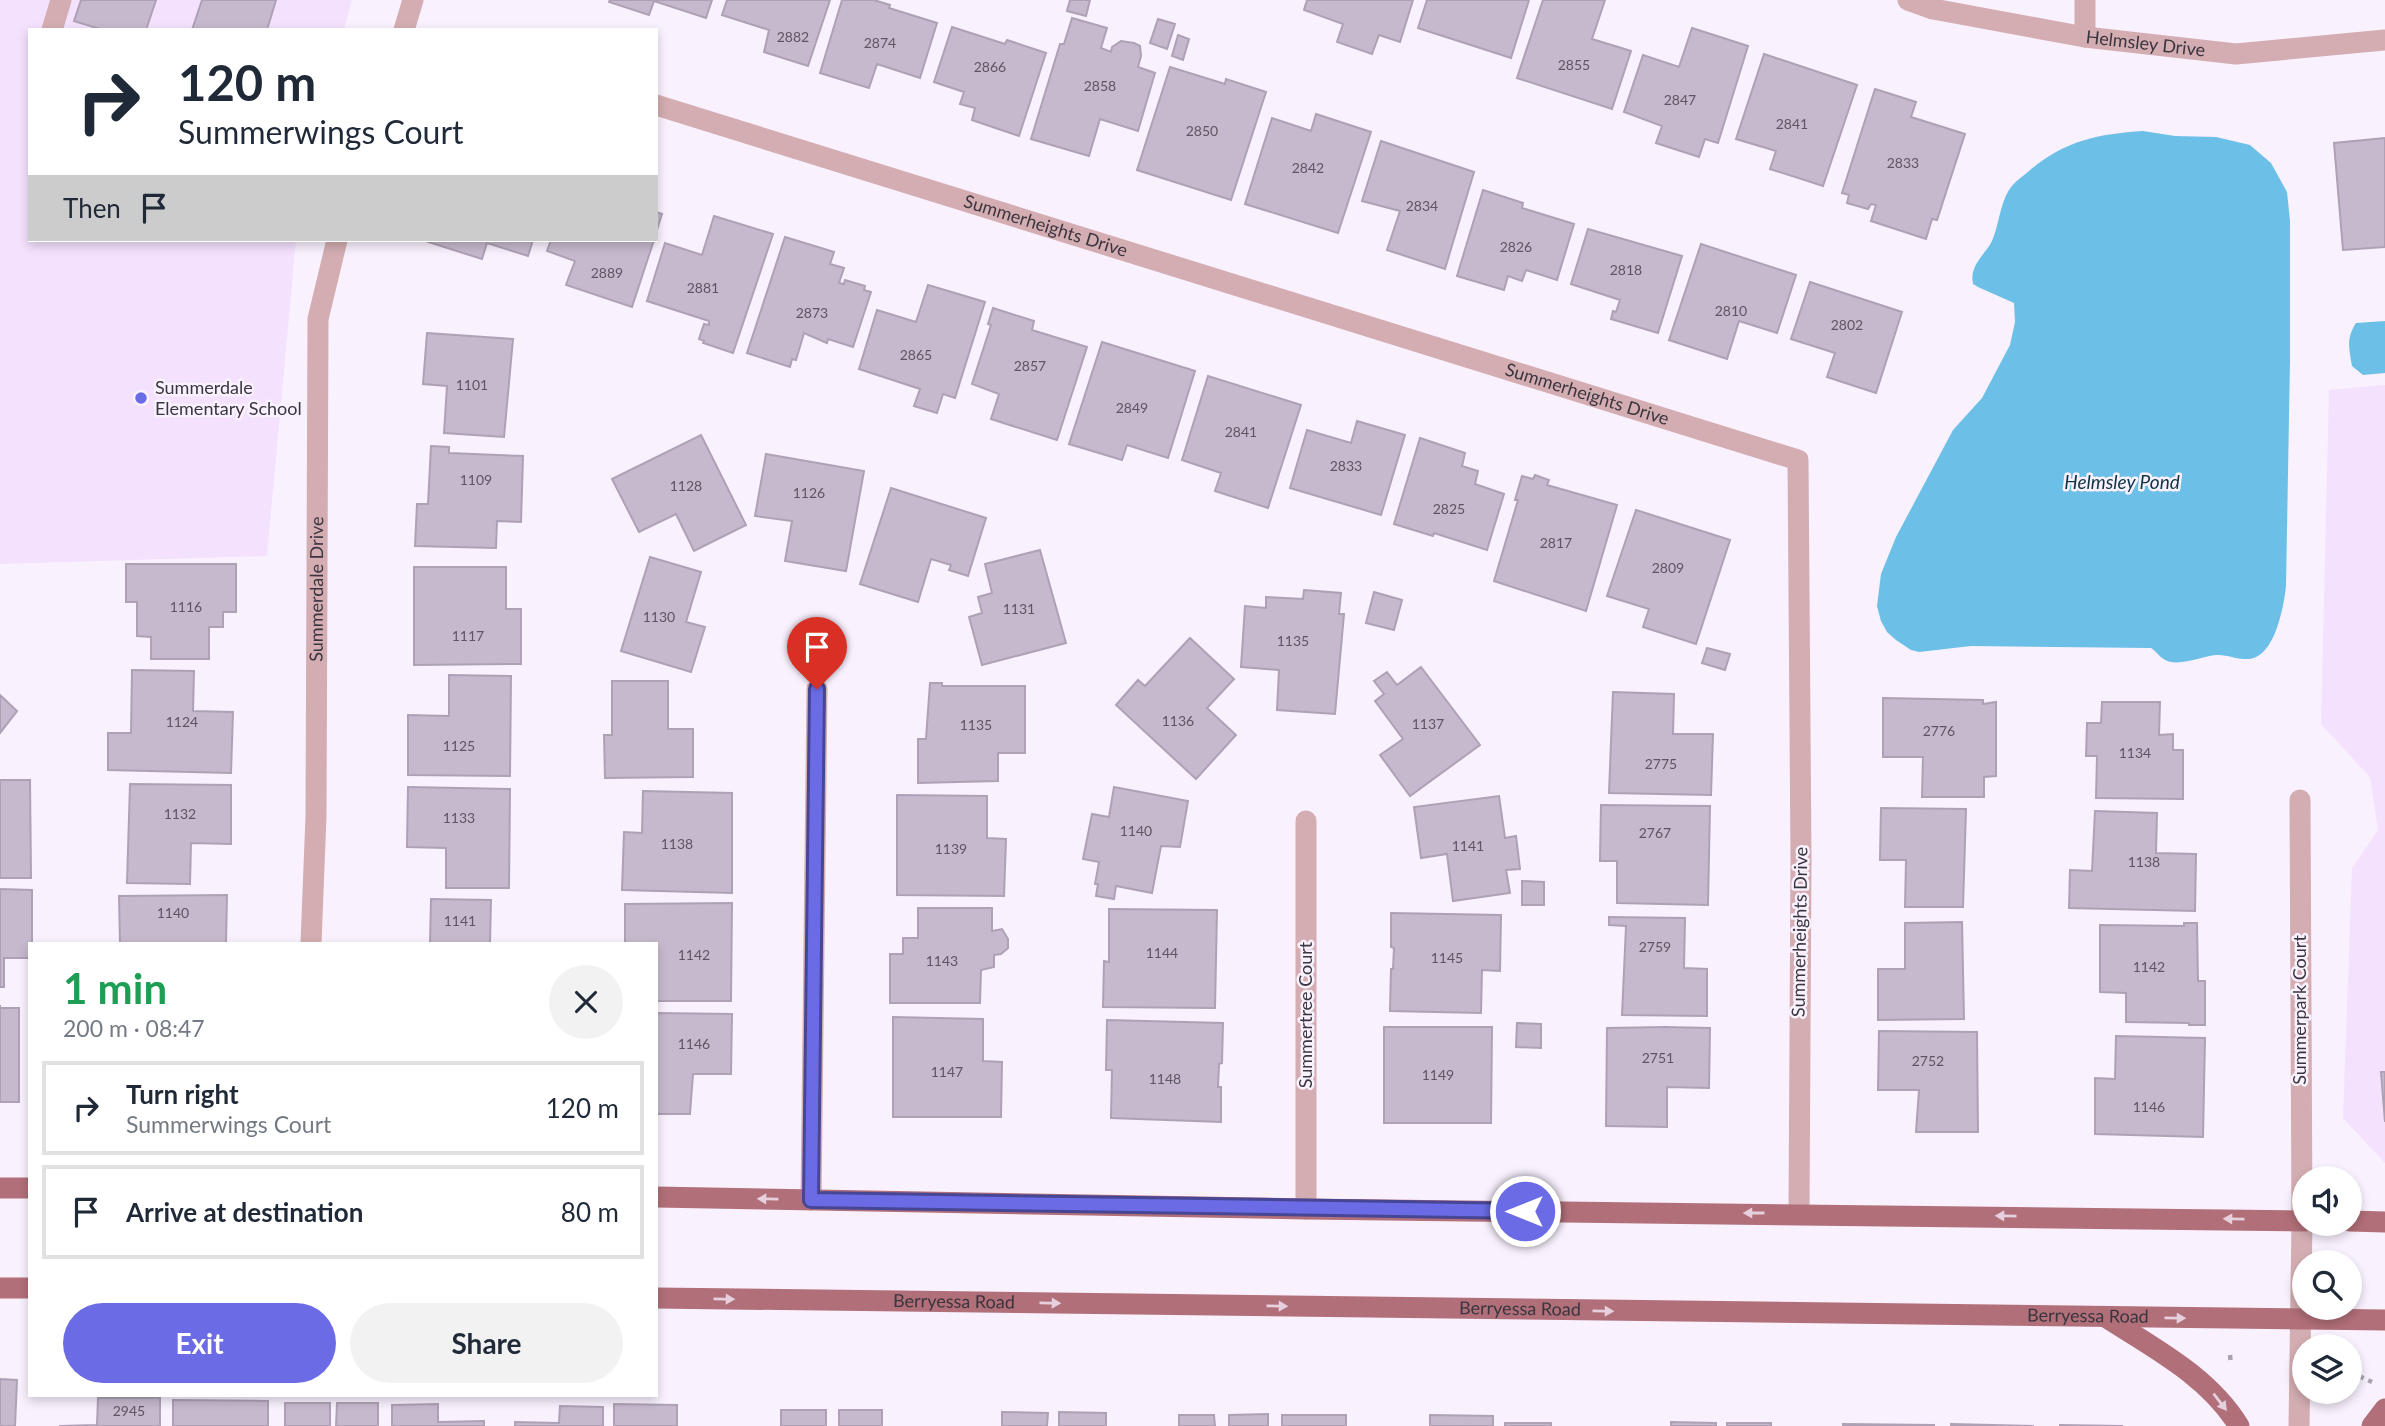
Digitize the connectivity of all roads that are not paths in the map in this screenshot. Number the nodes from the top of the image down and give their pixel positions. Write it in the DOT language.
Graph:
graph roads {
  1 [pos="61,0"];
  2 [pos="413,0"];
  3 [pos="1908,0"];
  4 [pos="2085,0"];
  5 [pos="53,28"];
  6 [pos="409,28"];
  7 [pos="2085,37"];
  8 [pos="2385,40"];
  9 [pos="658,106"];
  10 [pos="337,242"];
  11 [pos="817,689"];
  12 [pos="2300,800"];
  13 [pos="1306,821"];
  14 [pos="311,942"];
  15 [pos="2303,1166"];
  16 [pos="0,1188"];
  17 [pos="28,1188"];
  18 [pos="658,1197"];
  19 [pos="811,1200"];
  20 [pos="1306,1209"];
  21 [pos="1799,1213"];
  22 [pos="2292,1221"];
  23 [pos="2362,1221"];
  24 [pos="2385,1222"];
  25 [pos="0,1288"];
  26 [pos="28,1288"];
  27 [pos="658,1298"];
  28 [pos="2107,1318"];
  29 [pos="2292,1320"];
  30 [pos="2299,1320"];
  31 [pos="2362,1320"];
  32 [pos="2385,1320"];
  33 [pos="2385,1409"];
  34 [pos="2239,1426"];
  35 [pos="2299,1426"];
  36 [pos="2372,1426"];
  1 -- 5 [label="street"];
  2 -- 6 [label="street"];
  3 -- 7 [label="street, Helmsley Drive"];
  4 -- 7 [label="street"];
  7 -- 8 [label="street, Helmsley Drive"];
  9 -- 21 [label="street, Summerheights Drive"];
  10 -- 14 [label="street, Summerdale Drive"];
  11 -- 19 [label="street"];
  12 -- 15 [label="street, Summerpark Court"];
  13 -- 20 [label="street, Summertree Court"];
  16 -- 17 [label="main road"];
  19 -- 18 [label="main road, one-way"];
  19 -- 20 [label="main road"];
  21 -- 20 [label="main road, one-way"];
  22 -- 21 [label="main road, one-way"];
  23 -- 24 [label="main road"];
  25 -- 26 [label="main road"];
  27 -- 28 [label="main road, Berryessa Road, one-way"];
  28 -- 29 [label="main road, Berryessa Road, one-way"];
  28 -- 34 [label="main road, one-way"];
  30 -- 35 [label="street, Summerpark Court"];
  31 -- 32 [label="main road, Berryessa Road"];
  33 -- 36 [label="main road"];
}
